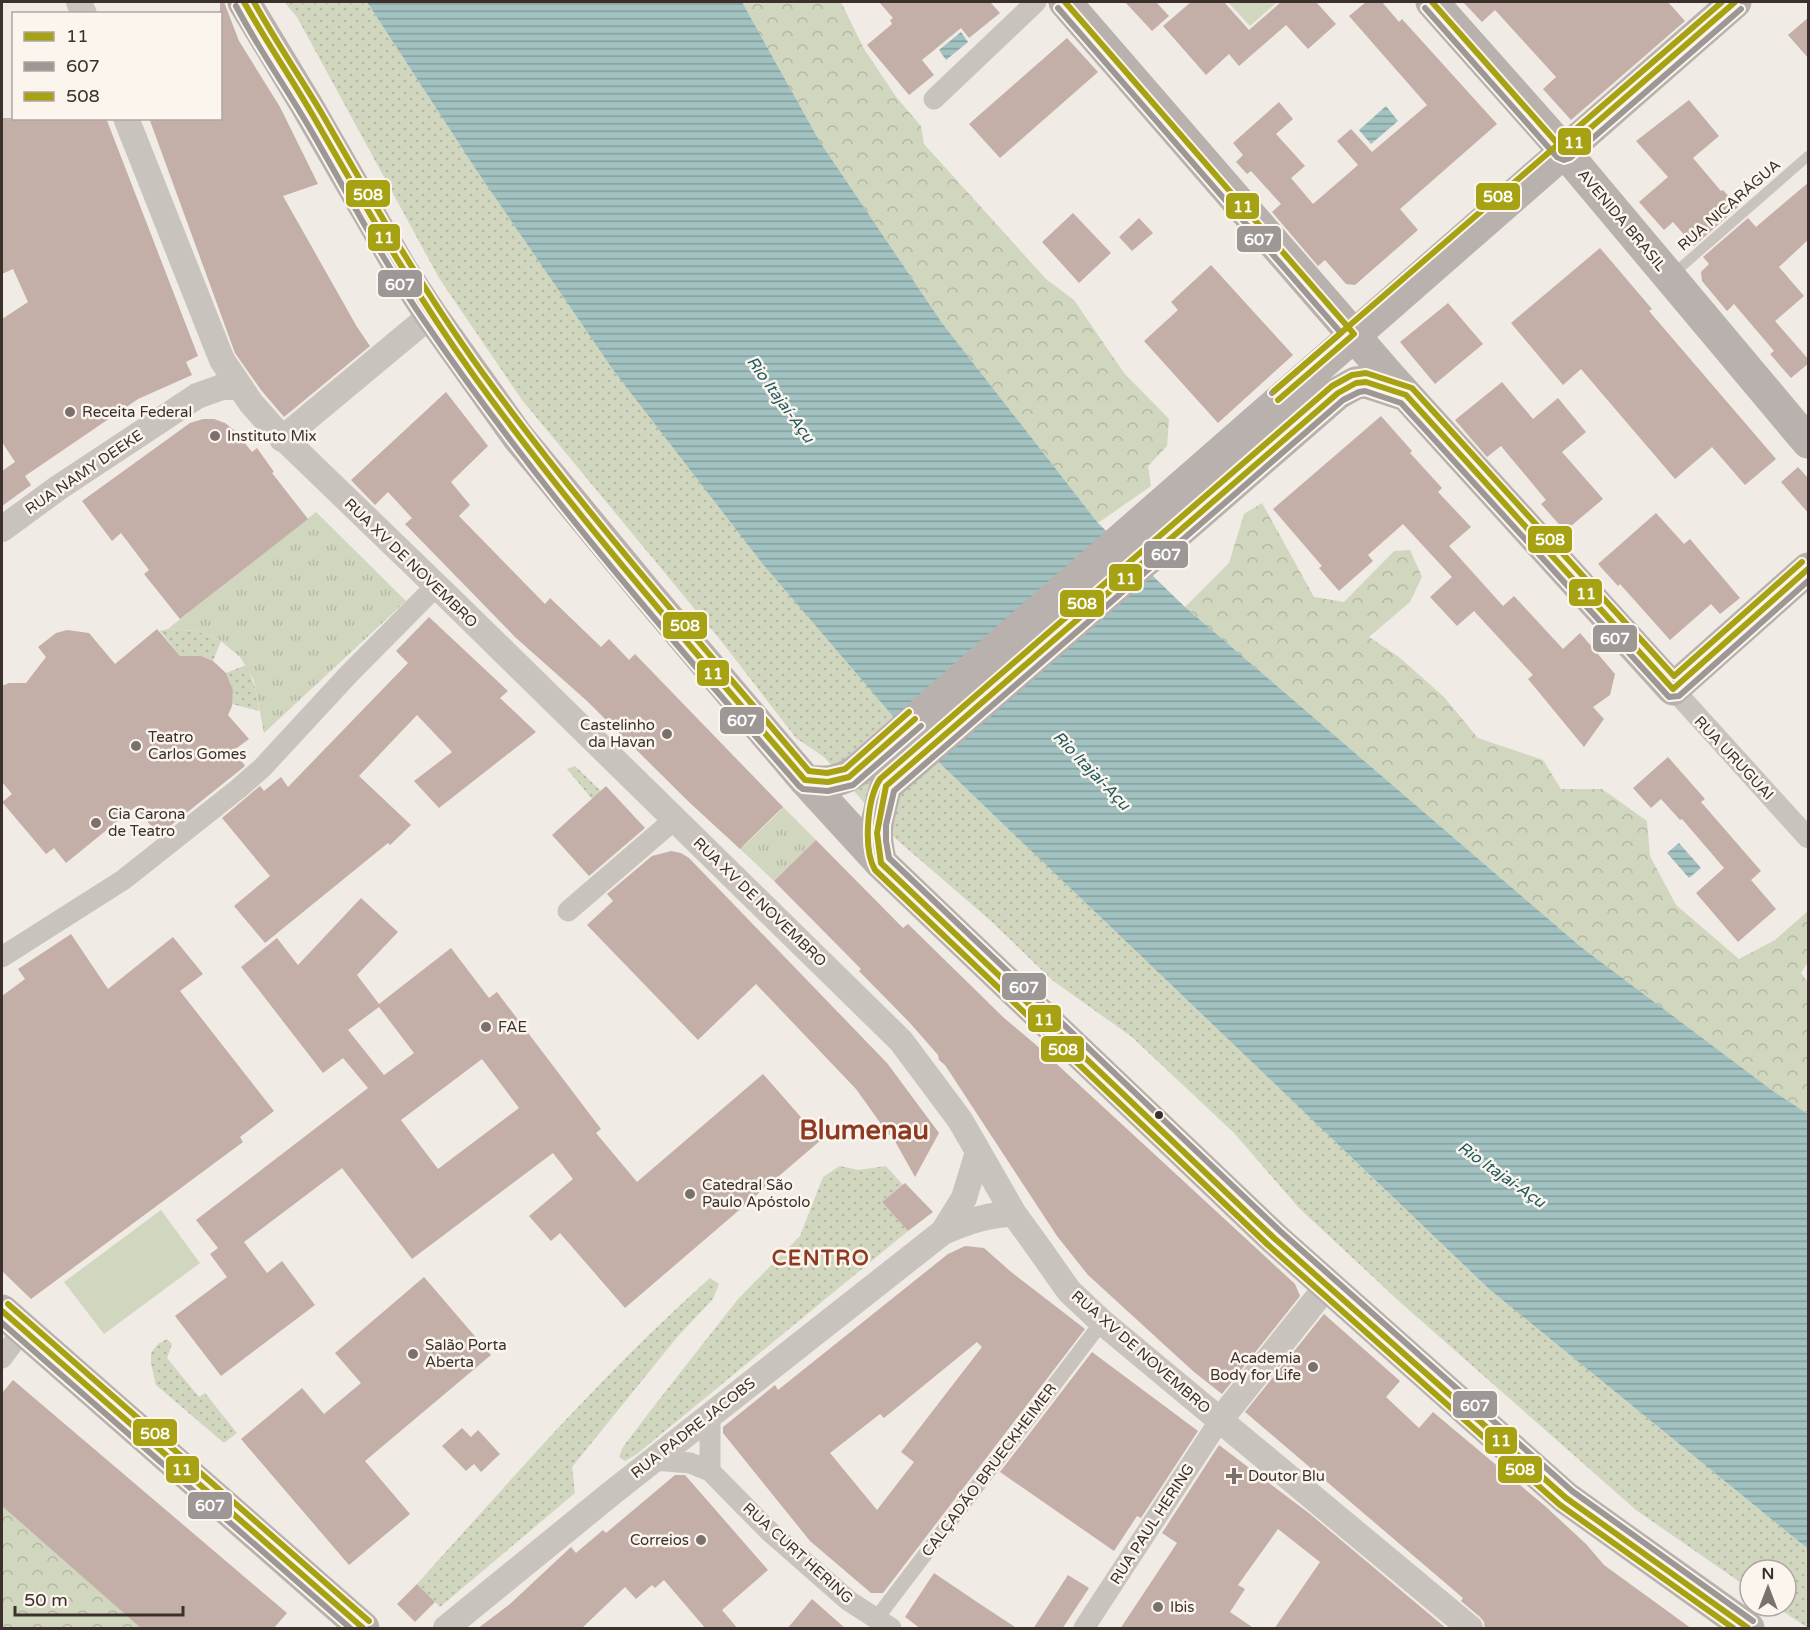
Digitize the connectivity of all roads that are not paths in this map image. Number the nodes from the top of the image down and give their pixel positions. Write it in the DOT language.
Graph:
graph roads {
  1 [pos="244,2"];
  2 [pos="1036,2"];
  3 [pos="1065,2"];
  4 [pos="1432,2"];
  5 [pos="1736,2"];
  6 [pos="934,99"];
  7 [pos="127,120"];
  8 [pos="1553,140"];
  9 [pos="1809,156"];
  10 [pos="1669,277"];
  11 [pos="431,315"];
  12 [pos="1354,334"];
  13 [pos="222,360"];
  14 [pos="240,387"];
  15 [pos="1406,394"];
  16 [pos="197,396"];
  17 [pos="282,439"];
  18 [pos="1809,442"];
  19 [pos="2,529"];
  20 [pos="1809,568"];
  21 [pos="436,586"];
  22 [pos="1673,689"];
  23 [pos="873,777"];
  24 [pos="805,780"];
  25 [pos="675,819"];
  26 [pos="1809,838"];
  27 [pos="881,863"];
  28 [pos="568,911"];
  29 [pos="2,957"];
  30 [pos="978,1152"];
  31 [pos="1014,1214"];
  32 [pos="944,1232"];
  33 [pos="1327,1286"];
  34 [pos="12,1321"];
  35 [pos="1102,1322"];
  36 [pos="2,1358"];
  37 [pos="710,1415"];
  38 [pos="1220,1420"];
  39 [pos="654,1460"];
  40 [pos="710,1471"];
  41 [pos="879,1626"];
  42 [pos="363,1629"];
  43 [pos="446,1629"];
  44 [pos="1084,1629"];
  45 [pos="1470,1629"];
  46 [pos="1748,1629"];
  1 -- 11 [label="main road"];
  2 -- 6 [label="street"];
  3 -- 12 [label="main road, RUA URUGUAI"];
  4 -- 8 [label="main road, AVENIDA BRASIL"];
  5 -- 8 [label="main road"];
  7 -- 13 [label="street, RUA XV DE NOVEMBRO"];
  8 -- 10 [label="main road, AVENIDA BRASIL"];
  8 -- 12 [label="main road"];
  9 -- 10 [label="lane, RUA NICARÁGUA"];
  10 -- 18 [label="main road, AVENIDA BRASIL"];
  11 -- 17 [label="street"];
  11 -- 24 [label="main road"];
  12 -- 15 [label="main road, RUA URUGUAI"];
  12 -- 23 [label="main road"];
  13 -- 14 [label="street, RUA XV DE NOVEMBRO"];
  13 -- 16 [label="street, RUA NAMY DEEKE"];
  14 -- 16 [label="street, RUA NAMY DEEKE"];
  14 -- 17 [label="street, RUA XV DE NOVEMBRO"];
  15 -- 22 [label="main road, RUA URUGUAI"];
  15 -- 23 [label="main road"];
  16 -- 19 [label="street, RUA NAMY DEEKE"];
  17 -- 21 [label="street, RUA XV DE NOVEMBRO"];
  20 -- 22 [label="main road"];
  21 -- 25 [label="street, RUA XV DE NOVEMBRO"];
  21 -- 29 [label="street"];
  22 -- 26 [label="street, RUA URUGUAI"];
  23 -- 24 [label="main road"];
  23 -- 27 [label="main road"];
  24 -- 27 [label="main road"];
  25 -- 28 [label="street"];
  25 -- 30 [label="street, RUA XV DE NOVEMBRO"];
  27 -- 33 [label="main road"];
  30 -- 31 [label="street, RUA XV DE NOVEMBRO"];
  30 -- 32 [label="street, RUA PADRE JACOBS"];
  31 -- 32 [label="street, RUA PADRE JACOBS"];
  31 -- 35 [label="street, RUA XV DE NOVEMBRO"];
  32 -- 37 [label="street, RUA PADRE JACOBS"];
  33 -- 38 [label="street"];
  33 -- 46 [label="main road"];
  34 -- 36 [label="street"];
  34 -- 42 [label="main road"];
  35 -- 38 [label="street, RUA XV DE NOVEMBRO"];
  35 -- 41 [label="street, CALÇADÃO BRUECKHEIMER"];
  37 -- 39 [label="street, RUA PADRE JACOBS"];
  37 -- 40 [label="street"];
  38 -- 44 [label="street, RUA PAUL HERING"];
  38 -- 45 [label="street, RUA XV DE NOVEMBRO"];
  39 -- 40 [label="street, RUA CURT HERING"];
  39 -- 43 [label="street, RUA PADRE JACOBS"];
  40 -- 41 [label="street, RUA CURT HERING"];
}
